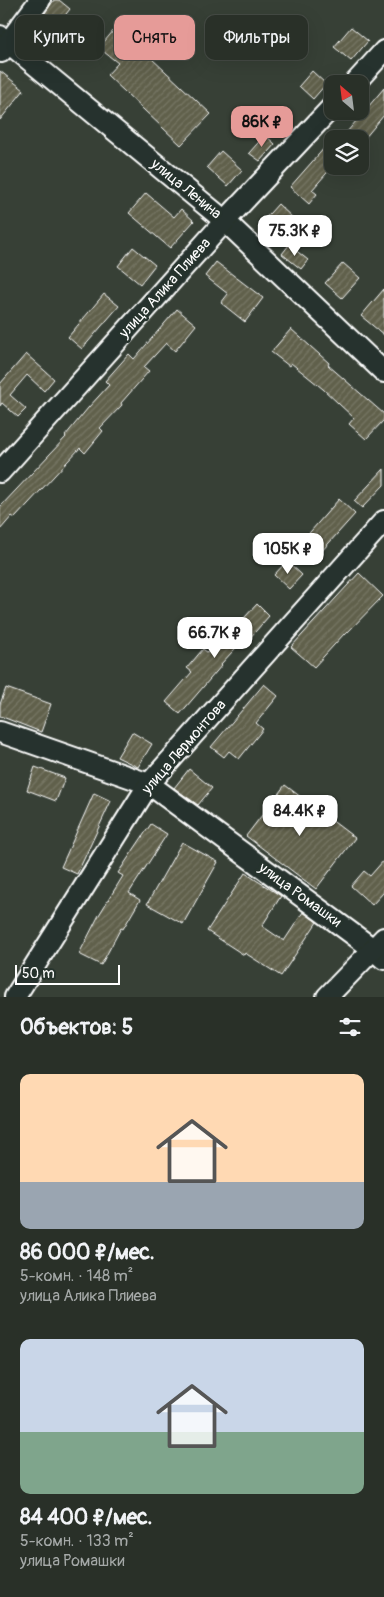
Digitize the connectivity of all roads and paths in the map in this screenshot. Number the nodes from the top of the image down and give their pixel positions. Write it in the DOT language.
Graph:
graph roads {
  1 [pos="40,0"];
  2 [pos="3,44"];
  3 [pos="384,51"];
  4 [pos="362,75"];
  5 [pos="324,115"];
  6 [pos="226,221"];
  7 [pos="384,372"];
  8 [pos="0,472"];
  9 [pos="384,522"];
  10 [pos="0,732"];
  11 [pos="149,784"];
  12 [pos="380,948"];
  13 [pos="15,997"];
  14 [pos="326,997"];
  1 -- 2 [label="street"];
  2 -- 6 [label="street, улица Ленина"];
  3 -- 4 [label="street"];
  5 -- 6 [label="street, улица Алика Плиева"];
  6 -- 7 [label="street, улица Ленина"];
  6 -- 8 [label="street, улица Алика Плиева"];
  9 -- 11 [label="street, улица Лермонтова"];
  10 -- 11 [label="street, улица Ромашки"];
  11 -- 12 [label="street, улица Ромашки"];
  11 -- 13 [label="street, улица Лермонтова"];
  12 -- 14 [label="street"];
}
